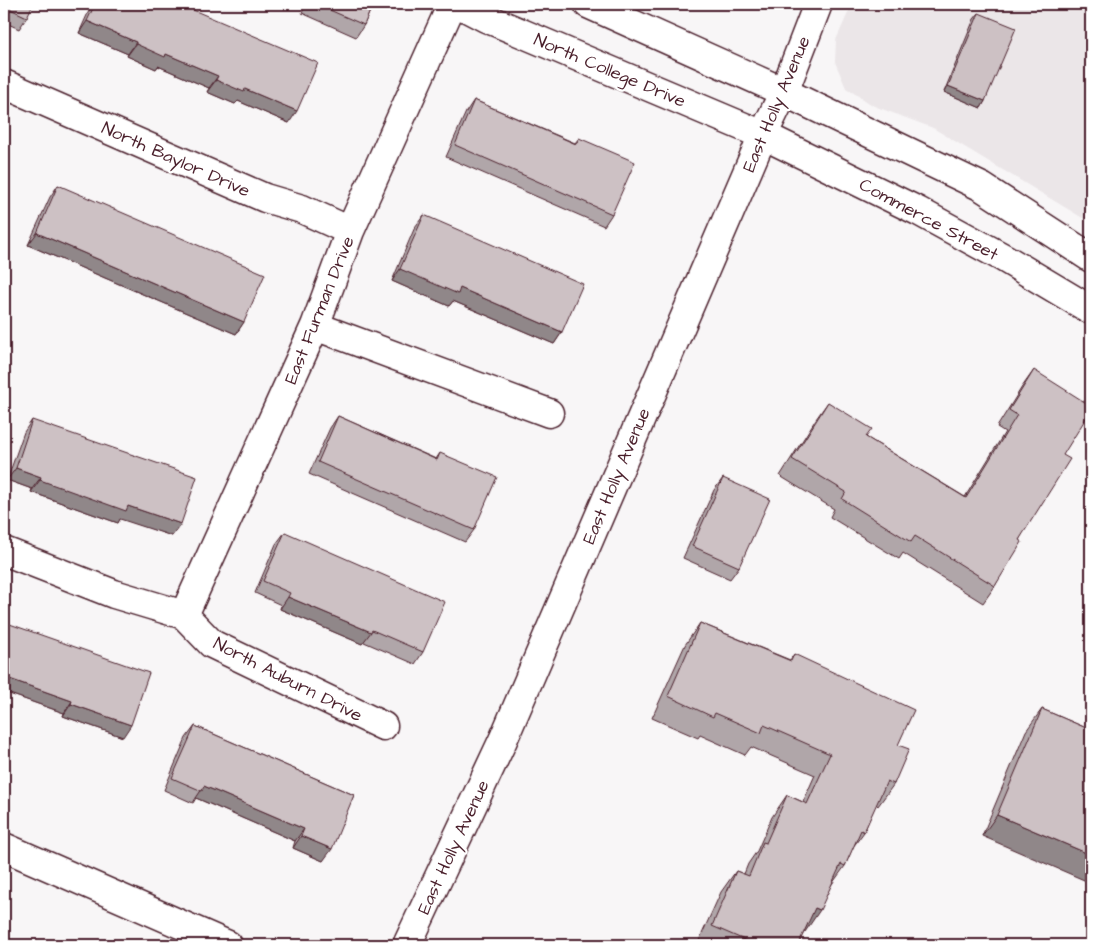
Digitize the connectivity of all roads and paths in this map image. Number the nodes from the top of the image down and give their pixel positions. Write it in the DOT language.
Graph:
graph roads {
  1 [pos="452,4"];
  2 [pos="459,4"];
  3 [pos="588,4"];
  4 [pos="818,4"];
  5 [pos="4,84"];
  6 [pos="784,92"];
  7 [pos="763,135"];
  8 [pos="350,230"];
  9 [pos="1091,258"];
  10 [pos="1091,310"];
  11 [pos="315,326"];
  12 [pos="549,413"];
  13 [pos="4,551"];
  14 [pos="184,615"];
  15 [pos="383,726"];
  16 [pos="4,847"];
  17 [pos="228,945"];
  18 [pos="407,945"];
  1 -- 8 [label="street, East Furman Drive"];
  2 -- 7 [label="street, North College Drive"];
  3 -- 6 [label="street"];
  4 -- 6 [label="street, East Holly Avenue"];
  5 -- 8 [label="street, North Baylor Drive"];
  6 -- 7 [label="street, East Holly Avenue"];
  6 -- 9 [label="street"];
  7 -- 10 [label="street, Commerce Street"];
  7 -- 18 [label="street, East Holly Avenue"];
  8 -- 11 [label="street, East Furman Drive"];
  11 -- 12 [label="street"];
  11 -- 14 [label="street, East Furman Drive"];
  13 -- 14 [label="street, North Auburn Drive"];
  14 -- 15 [label="street, North Auburn Drive"];
  16 -- 17 [label="street"];
}
